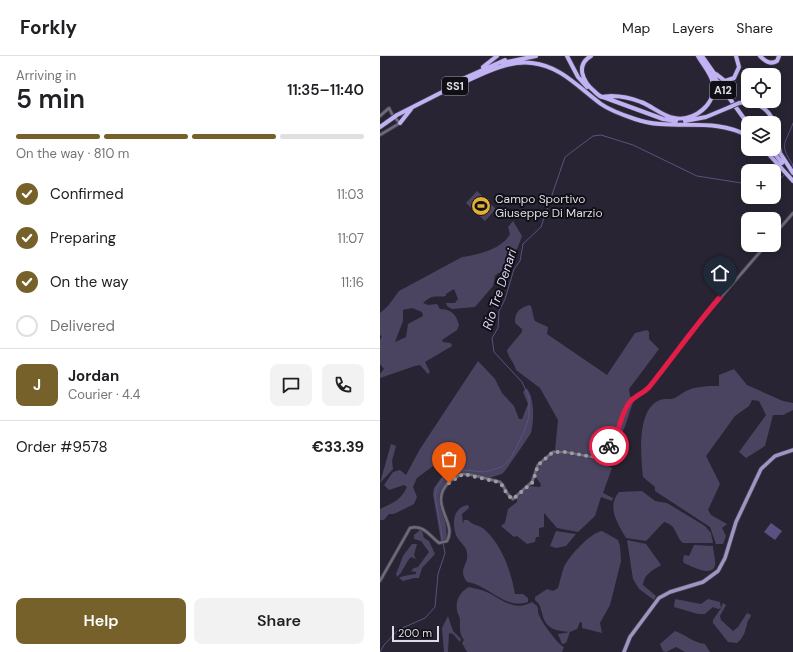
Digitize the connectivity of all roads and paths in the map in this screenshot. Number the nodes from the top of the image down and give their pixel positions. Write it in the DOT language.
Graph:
graph roads {
  1 [pos="497,56"];
  2 [pos="520,56"];
  3 [pos="536,56"];
  4 [pos="566,56"];
  5 [pos="591,56"];
  6 [pos="700,56"];
  7 [pos="736,56"];
  8 [pos="762,56"];
  9 [pos="779,56"];
  10 [pos="465,78"];
  11 [pos="460,84"];
  12 [pos="601,97"];
  13 [pos="421,102"];
  14 [pos="603,105"];
  15 [pos="392,114"];
  16 [pos="380,116"];
  17 [pos="744,116"];
  18 [pos="770,116"];
  19 [pos="395,118"];
  20 [pos="400,123"];
  21 [pos="380,126"];
  22 [pos="741,132"];
  23 [pos="380,135"];
  24 [pos="771,156"];
  25 [pos="773,156"];
  26 [pos="777,156"];
  27 [pos="781,156"];
  28 [pos="793,174"];
  29 [pos="793,180"];
  30 [pos="793,212"];
  31 [pos="781,227"];
  32 [pos="760,252"];
  33 [pos="793,450"];
  34 [pos="380,581"];
  35 [pos="624,652"];
  1 -- 10 [label="highway"];
  2 -- 10 [label="highway, SS1"];
  3 -- 11 [label="highway, SS1"];
  4 -- 12 [label="highway"];
  4 -- 14 [label="highway"];
  5 -- 12 [label="highway"];
  6 -- 7 [label="highway"];
  6 -- 12 [label="highway"];
  6 -- 17 [label="highway, A12"];
  8 -- 9 [label="highway"];
  10 -- 21 [label="highway, SS1"];
  11 -- 13 [label="highway, SS1"];
  11 -- 14 [label="highway"];
  12 -- 18 [label="highway, bridge"];
  13 -- 20 [label="highway"];
  13 -- 21 [label="highway, SS1"];
  14 -- 22 [label="highway"];
  15 -- 16 [label="street"];
  19 -- 20 [label="street"];
  20 -- 23 [label="street"];
  24 -- 29 [label="highway"];
  25 -- 29 [label="highway"];
  26 -- 28 [label="highway"];
  27 -- 28 [label="highway"];
  30 -- 31 [label="street"];
  32 -- 34 [label="street"];
  33 -- 35 [label="main road"];
}
